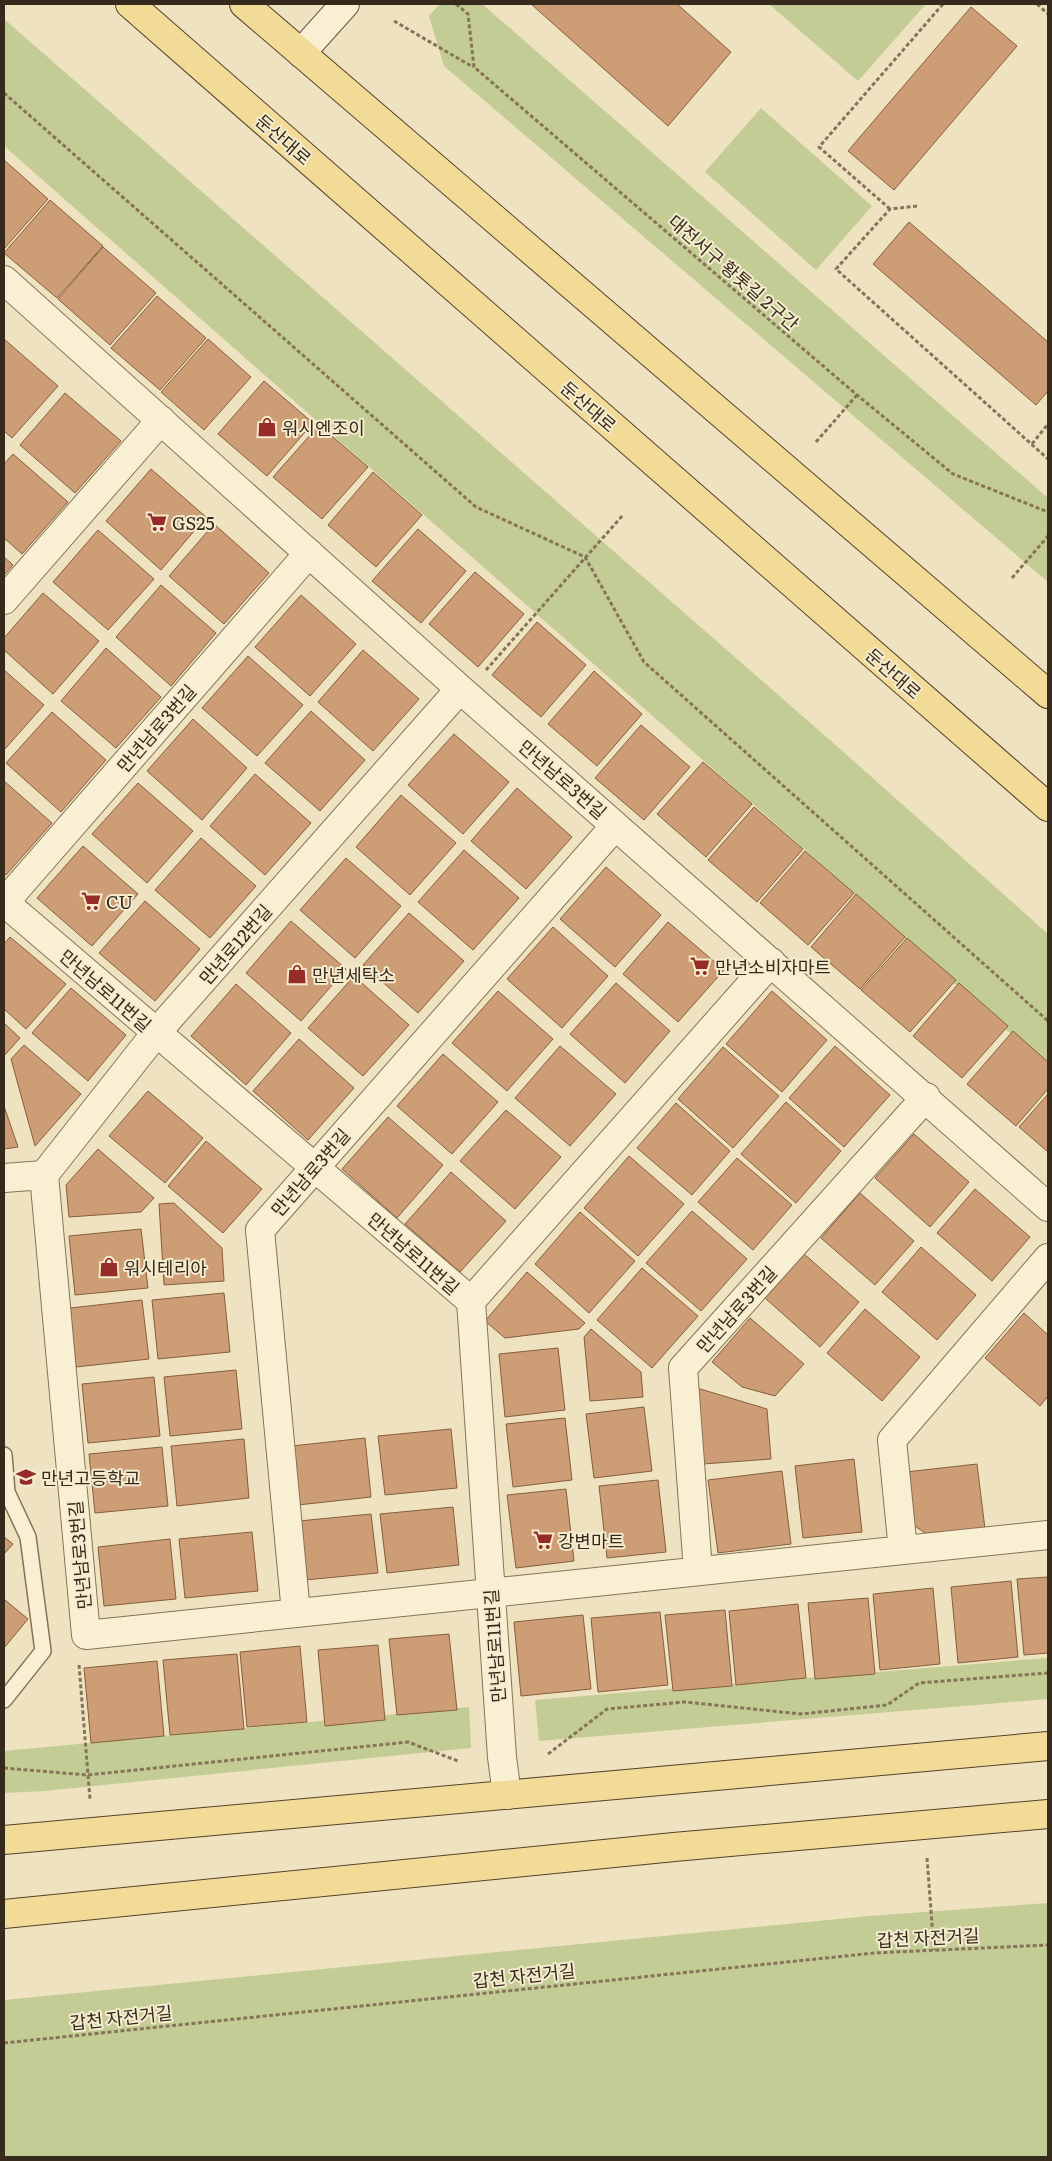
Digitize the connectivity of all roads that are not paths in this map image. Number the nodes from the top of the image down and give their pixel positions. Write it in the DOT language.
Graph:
graph roads {
  1 [pos="130,4"];
  2 [pos="244,4"];
  3 [pos="345,4"];
  4 [pos="301,53"];
  5 [pos="8,293"];
  6 [pos="161,420"];
  7 [pos="309,553"];
  8 [pos="4,600"];
  9 [pos="463,691"];
  10 [pos="1048,694"];
  11 [pos="1048,807"];
  12 [pos="616,826"];
  13 [pos="4,903"];
  14 [pos="771,962"];
  15 [pos="156,1034"];
  16 [pos="926,1097"];
  17 [pos="314,1167"];
  18 [pos="44,1175"];
  19 [pos="4,1178"];
  20 [pos="1048,1207"];
  21 [pos="1048,1258"];
  22 [pos="471,1301"];
  23 [pos="4,1455"];
  24 [pos="1048,1535"];
  25 [pos="903,1550"];
  26 [pos="698,1571"];
  27 [pos="491,1593"];
  28 [pos="296,1613"];
  29 [pos="4,1700"];
  30 [pos="1048,1746"];
  31 [pos="507,1795"];
  32 [pos="1048,1814"];
  33 [pos="4,1840"];
  34 [pos="4,1914"];
  1 -- 11 [label="main road, 둔산대로"];
  2 -- 4 [label="main road"];
  3 -- 4 [label="street"];
  4 -- 10 [label="main road"];
  5 -- 6 [label="street, 만년남로3번길"];
  6 -- 7 [label="street, 만년남로3번길"];
  6 -- 8 [label="street"];
  7 -- 9 [label="street, 만년남로3번길"];
  7 -- 13 [label="street, 만년남로3번길"];
  9 -- 12 [label="street, 만년남로3번길"];
  9 -- 15 [label="street, 만년로12번길"];
  12 -- 14 [label="street, 만년남로3번길"];
  12 -- 17 [label="street, 만년남로3번길"];
  13 -- 15 [label="street, 만년남로11번길"];
  14 -- 16 [label="street, 만년남로3번길"];
  14 -- 22 [label="street"];
  15 -- 17 [label="street, 만년남로11번길"];
  15 -- 18 [label="street, 만년로12번길"];
  16 -- 20 [label="street, 만년남로3번길"];
  16 -- 26 [label="street, 만년남로3번길"];
  17 -- 22 [label="street, 만년남로11번길"];
  17 -- 28 [label="street, 만년남로3번길"];
  18 -- 19 [label="street"];
  18 -- 28 [label="street, 만년남로3번길"];
  21 -- 25 [label="street"];
  22 -- 27 [label="street, 만년남로11번길"];
  23 -- 29 [label="lane"];
  24 -- 25 [label="street, 만년남로3번길"];
  25 -- 26 [label="street, 만년남로3번길"];
  26 -- 27 [label="street, 만년남로3번길"];
  27 -- 28 [label="street, 만년남로3번길"];
  27 -- 31 [label="street, 만년남로11번길"];
  30 -- 31 [label="main road"];
  31 -- 33 [label="main road"];
  32 -- 34 [label="main road"];
}
